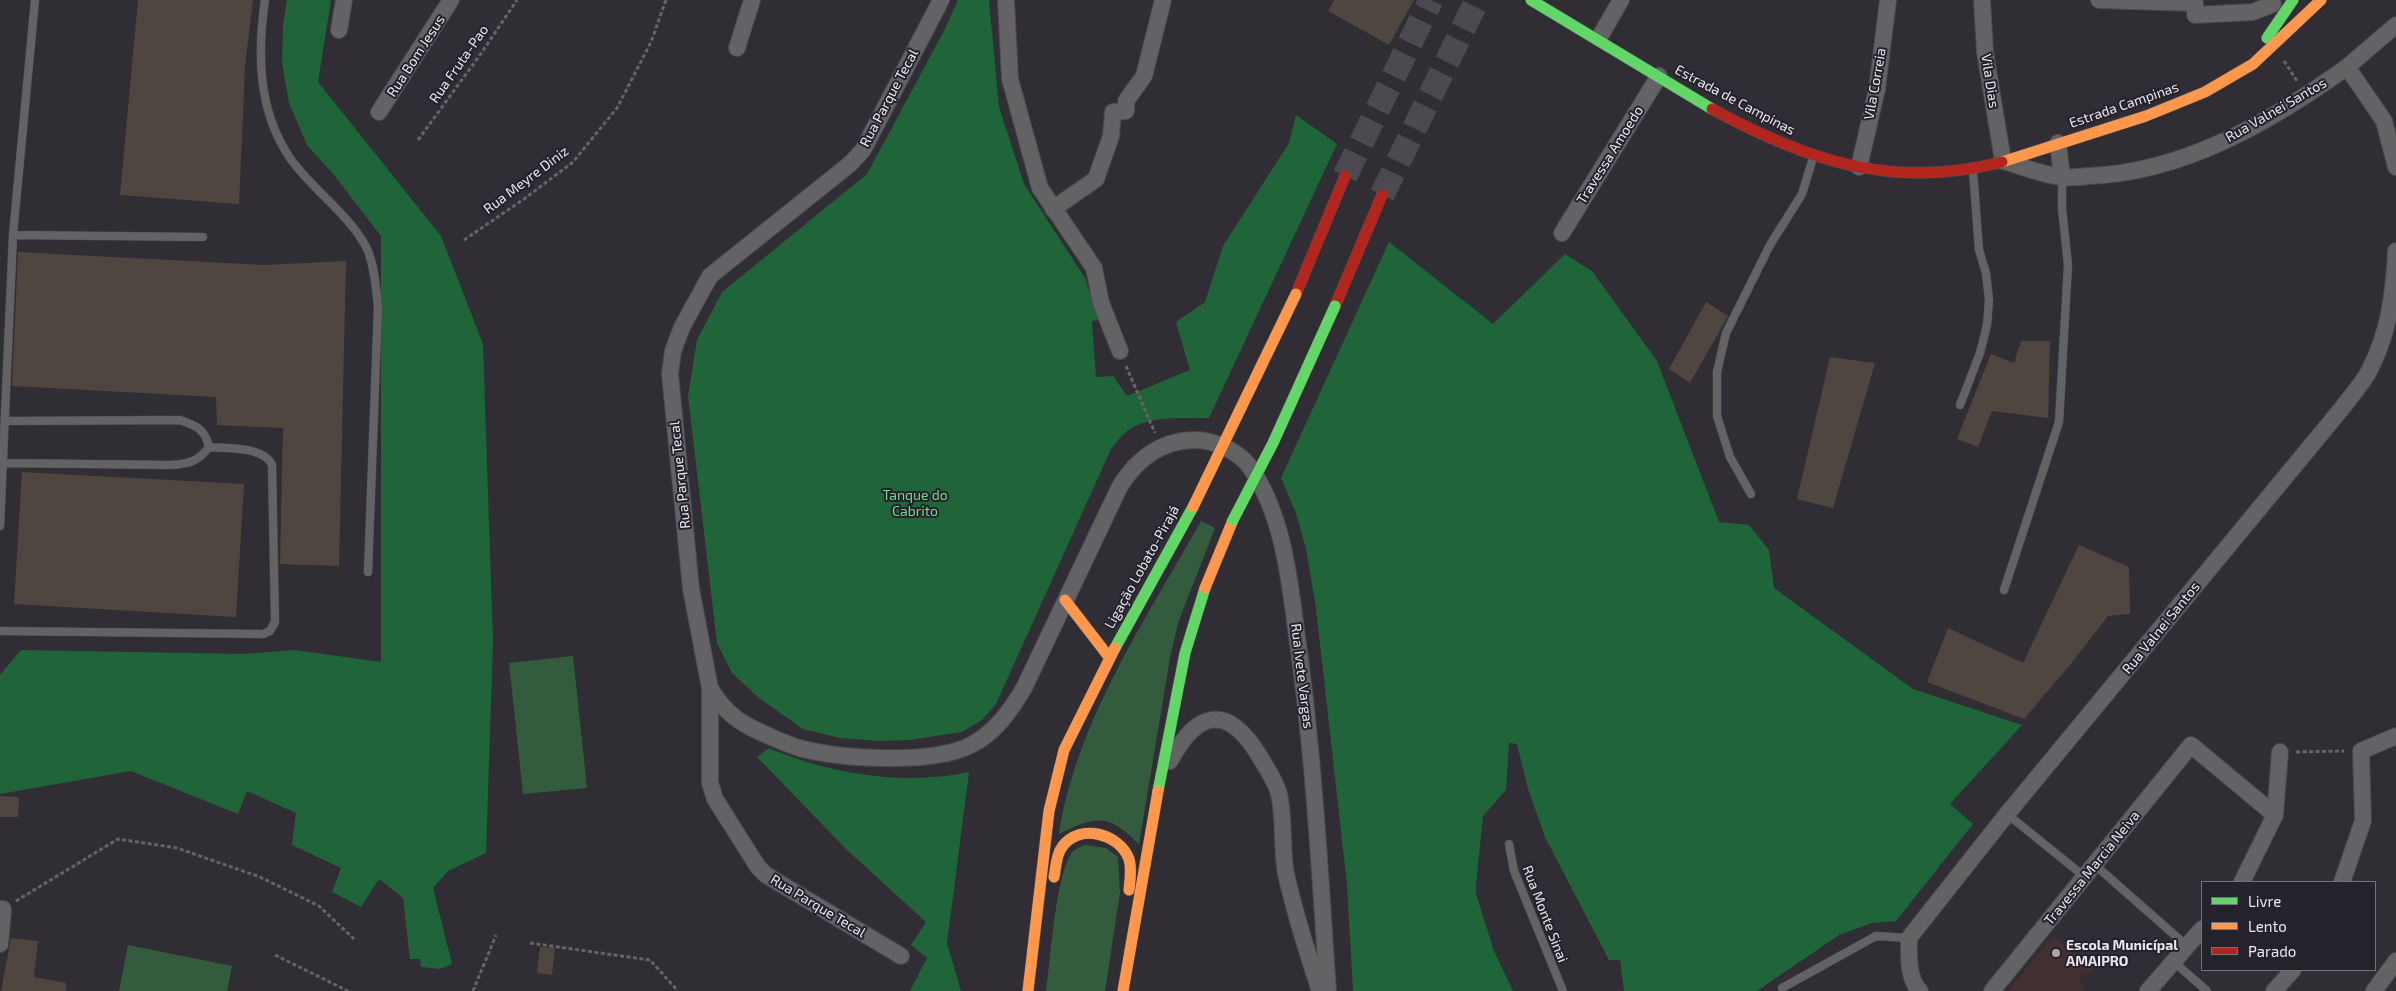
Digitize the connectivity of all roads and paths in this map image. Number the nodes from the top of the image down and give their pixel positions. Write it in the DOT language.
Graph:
graph roads {
  1 [pos="34,0"];
  2 [pos="265,0"];
  3 [pos="344,0"];
  4 [pos="451,0"];
  5 [pos="517,0"];
  6 [pos="666,0"];
  7 [pos="752,0"];
  8 [pos="941,0"];
  9 [pos="1006,0"];
  10 [pos="1164,0"];
  11 [pos="1531,0"];
  12 [pos="1621,0"];
  13 [pos="1888,0"];
  14 [pos="1982,0"];
  15 [pos="2100,0"];
  16 [pos="2293,0"];
  17 [pos="2321,0"];
  18 [pos="2272,2"];
  19 [pos="2396,25"];
  20 [pos="339,30"];
  21 [pos="2271,32"];
  22 [pos="1599,38"];
  23 [pos="737,48"];
  24 [pos="2285,62"];
  25 [pos="2250,66"];
  26 [pos="2347,66"];
  27 [pos="1659,76"];
  28 [pos="2298,82"];
  29 [pos="379,112"];
  30 [pos="418,140"];
  31 [pos="2058,143"];
  32 [pos="1814,156"];
  33 [pos="2003,161"];
  34 [pos="1859,167"];
  35 [pos="2396,167"];
  36 [pos="1973,169"];
  37 [pos="1345,176"];
  38 [pos="2062,177"];
  39 [pos="1382,195"];
  40 [pos="1053,209"];
  41 [pos="1562,233"];
  42 [pos="13,235"];
  43 [pos="203,237"];
  44 [pos="464,240"];
  45 [pos="2396,250"];
  46 [pos="1120,351"];
  47 [pos="1960,405"];
  48 [pos="6,421"];
  49 [pos="209,447"];
  50 [pos="1161,447"];
  51 [pos="4,463"];
  52 [pos="1751,494"];
  53 [pos="0,526"];
  54 [pos="368,572"];
  55 [pos="2004,590"];
  56 [pos="1065,600"];
  57 [pos="0,631"];
  58 [pos="1109,657"];
  59 [pos="710,688"];
  60 [pos="2396,736"];
  61 [pos="2361,751"];
  62 [pos="2280,752"];
  63 [pos="1159,783"];
  64 [pos="2008,814"];
  65 [pos="2275,815"];
  66 [pos="1509,844"];
  67 [pos="2090,871"];
  68 [pos="2242,881"];
  69 [pos="2342,881"];
  70 [pos="1,909"];
  71 [pos="2201,930"];
  72 [pos="496,934"];
  73 [pos="354,938"];
  74 [pos="1909,938"];
  75 [pos="530,942"];
  76 [pos="0,944"];
  77 [pos="2187,946"];
  78 [pos="275,955"];
  79 [pos="901,956"];
  80 [pos="1128,960"];
  81 [pos="2396,961"];
  82 [pos="2174,962"];
  83 [pos="2292,971"];
  84 [pos="1782,988"];
  85 [pos="348,991"];
  86 [pos="473,991"];
  87 [pos="678,991"];
  88 [pos="1028,991"];
  89 [pos="1123,991"];
  90 [pos="1320,991"];
  91 [pos="1328,991"];
  92 [pos="1564,991"];
  93 [pos="1920,991"];
  94 [pos="1992,991"];
  95 [pos="2148,991"];
  96 [pos="2207,991"];
  97 [pos="2274,991"];
  98 [pos="2374,991"];
  1 -- 42 [label="lane"];
  2 -- 54 [label="lane"];
  3 -- 20 [label="street"];
  4 -- 29 [label="street, Rua Bom Jesus"];
  5 -- 30 [label="path, Rua Fruta-Pao"];
  6 -- 44 [label="path, Rua Meyre Diniz"];
  7 -- 23 [label="street"];
  8 -- 59 [label="street, Rua Parque Tecal"];
  9 -- 40 [label="street"];
  10 -- 40 [label="street"];
  11 -- 22 [label="main road, Estrada de Campinas"];
  12 -- 22 [label="street"];
  13 -- 34 [label="street, Vila Correia"];
  14 -- 33 [label="street, Vila Dias"];
  15 -- 18 [label="street"];
  16 -- 21 [label="main road, Estrada Campinas"];
  17 -- 25 [label="main road, Estrada Campinas"];
  18 -- 21 [label="main road"];
  19 -- 26 [label="street, Rua Valnei Santos"];
  21 -- 25 [label="main road, Estrada Campinas"];
  22 -- 27 [label="main road, Estrada de Campinas"];
  24 -- 28 [label="path"];
  25 -- 31 [label="main road, Estrada Campinas"];
  26 -- 35 [label="street"];
  26 -- 38 [label="street, Rua Valnei Santos"];
  27 -- 32 [label="main road, Estrada de Campinas"];
  27 -- 41 [label="street, Travessa Amoedo"];
  31 -- 33 [label="main road, Estrada Campinas"];
  31 -- 38 [label="street"];
  32 -- 34 [label="main road, Estrada de Campinas"];
  32 -- 52 [label="lane"];
  33 -- 36 [label="main road, Estrada de Campinas"];
  33 -- 38 [label="street, Rua Valnei Santos"];
  34 -- 36 [label="main road, Estrada de Campinas"];
  36 -- 47 [label="lane"];
  37 -- 58 [label="main road, Ligação Lobato-Pirajá, bridge"];
  38 -- 55 [label="lane"];
  39 -- 63 [label="main road, bridge"];
  40 -- 46 [label="street"];
  42 -- 43 [label="lane"];
  42 -- 48 [label="lane"];
  45 -- 64 [label="street, Rua Valnei Santos"];
  46 -- 50 [label="path"];
  48 -- 49 [label="lane"];
  48 -- 51 [label="lane"];
  49 -- 51 [label="lane"];
  49 -- 57 [label="lane"];
  50 -- 56 [label="street, Rua Ivete Vargas"];
  50 -- 91 [label="street, Rua Ivete Vargas"];
  51 -- 53 [label="lane"];
  56 -- 58 [label="main road"];
  56 -- 59 [label="street, Rua Ivete Vargas"];
  58 -- 88 [label="main road, Ligação Lobato-Pirajá"];
  59 -- 79 [label="street, Rua Parque Tecal"];
  60 -- 61 [label="street"];
  61 -- 62 [label="path"];
  61 -- 69 [label="street"];
  62 -- 65 [label="street"];
  63 -- 80 [label="main road"];
  63 -- 90 [label="street"];
  64 -- 67 [label="lane"];
  64 -- 74 [label="street, Rua Valnei Santos"];
  65 -- 67 [label="street, Travessa Marcia Neiva"];
  65 -- 68 [label="street"];
  66 -- 92 [label="lane, Rua Monte Sinai"];
  67 -- 77 [label="lane"];
  67 -- 94 [label="street, Travessa Marcia Neiva"];
  70 -- 73 [label="path"];
  70 -- 76 [label="street"];
  71 -- 77 [label="street"];
  72 -- 86 [label="path"];
  74 -- 84 [label="lane"];
  74 -- 93 [label="street"];
  75 -- 87 [label="path"];
  77 -- 82 [label="street"];
  78 -- 85 [label="path"];
  80 -- 88 [label="main road"];
  80 -- 89 [label="main road"];
  81 -- 98 [label="street"];
  82 -- 95 [label="street"];
  82 -- 96 [label="lane"];
  83 -- 97 [label="street"];
}
